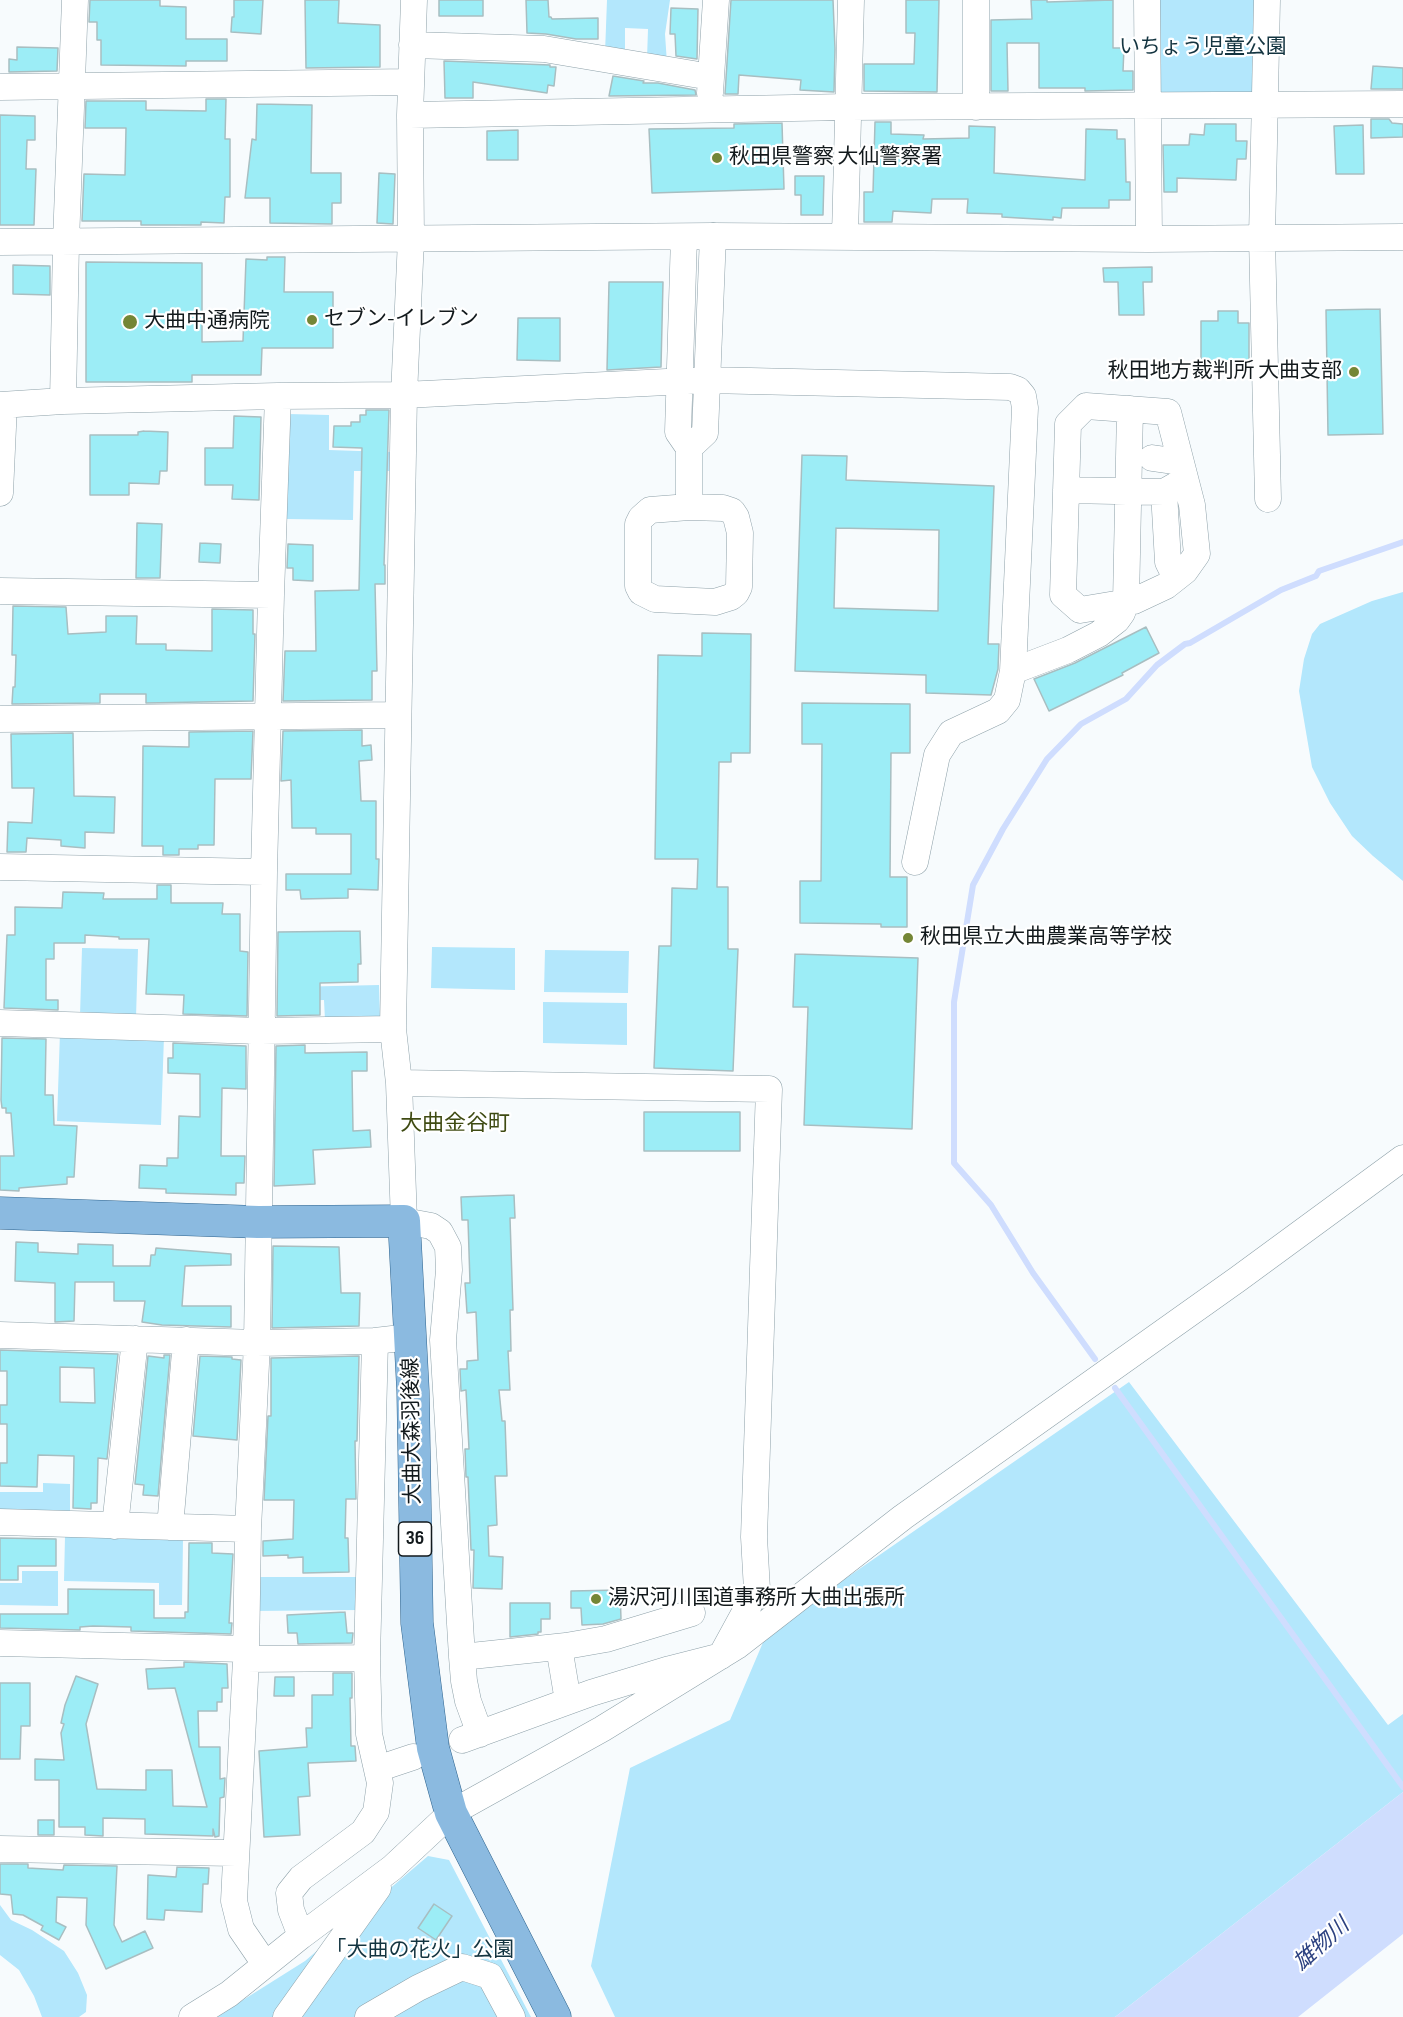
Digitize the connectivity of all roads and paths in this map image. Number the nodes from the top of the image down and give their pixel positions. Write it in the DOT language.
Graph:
graph roads {
  1 [pos="75,0"];
  2 [pos="414,0"];
  3 [pos="716,0"];
  4 [pos="851,0"];
  5 [pos="976,0"];
  6 [pos="1147,0"];
  7 [pos="1267,0"];
  8 [pos="412,45"];
  9 [pos="711,77"];
  10 [pos="411,82"];
  11 [pos="73,86"];
  12 [pos="0,87"];
  13 [pos="1265,105"];
  14 [pos="1403,105"];
  15 [pos="1147,106"];
  16 [pos="848,107"];
  17 [pos="976,107"];
  18 [pos="709,110"];
  19 [pos="410,115"];
  20 [pos="713,236"];
  21 [pos="845,236"];
  22 [pos="684,237"];
  23 [pos="1262,237"];
  24 [pos="1403,237"];
  25 [pos="411,239"];
  26 [pos="1149,239"];
  27 [pos="0,242"];
  28 [pos="66,242"];
  29 [pos="707,380"];
  30 [pos="680,381"];
  31 [pos="404,395"];
  32 [pos="278,396"];
  33 [pos="63,401"];
  34 [pos="2,405"];
  35 [pos="1130,409"];
  36 [pos="689,448"];
  37 [pos="1168,461"];
  38 [pos="1066,490"];
  39 [pos="1128,491"];
  40 [pos="0,493"];
  41 [pos="1268,500"];
  42 [pos="689,507"];
  43 [pos="0,591"];
  44 [pos="271,595"];
  45 [pos="1126,602"];
  46 [pos="1013,671"];
  47 [pos="398,715"];
  48 [pos="268,716"];
  49 [pos="0,718"];
  50 [pos="915,862"];
  51 [pos="0,867"];
  52 [pos="264,872"];
  53 [pos="0,1023"];
  54 [pos="393,1029"];
  55 [pos="261,1031"];
  56 [pos="399,1083"];
  57 [pos="1403,1158"];
  58 [pos="0,1214"];
  59 [pos="404,1221"];
  60 [pos="258,1222"];
  61 [pos="0,1335"];
  62 [pos="410,1337"];
  63 [pos="135,1339"];
  64 [pos="186,1340"];
  65 [pos="375,1341"];
  66 [pos="257,1342"];
  67 [pos="0,1522"];
  68 [pos="115,1526"];
  69 [pos="170,1527"];
  70 [pos="248,1529"];
  71 [pos="692,1613"];
  72 [pos="0,1644"];
  73 [pos="559,1647"];
  74 [pos="246,1654"];
  75 [pos="721,1656"];
  76 [pos="462,1657"];
  77 [pos="367,1658"];
  78 [pos="568,1701"];
  79 [pos="413,1757"];
  80 [pos="377,1768"];
  81 [pos="451,1813"];
  82 [pos="0,1849"];
  83 [pos="236,1853"];
  84 [pos="392,1868"];
  85 [pos="301,1936"];
  86 [pos="266,1964"];
  87 [pos="192,2017"];
  88 [pos="286,2017"];
  89 [pos="368,2017"];
  90 [pos="512,2017"];
  91 [pos="555,2017"];
  1 -- 11 [label="street"];
  2 -- 8 [label="street"];
  3 -- 9 [label="street"];
  4 -- 16 [label="street"];
  5 -- 17 [label="street"];
  6 -- 15 [label="street"];
  7 -- 13 [label="street"];
  8 -- 9 [label="street"];
  8 -- 10 [label="street"];
  9 -- 18 [label="street"];
  10 -- 11 [label="street"];
  10 -- 19 [label="street"];
  11 -- 12 [label="street"];
  11 -- 28 [label="street"];
  13 -- 14 [label="street"];
  13 -- 15 [label="street"];
  13 -- 23 [label="street"];
  15 -- 17 [label="street"];
  15 -- 26 [label="street"];
  16 -- 17 [label="street"];
  16 -- 18 [label="street"];
  16 -- 21 [label="street"];
  18 -- 19 [label="street"];
  19 -- 25 [label="street"];
  20 -- 21 [label="street"];
  20 -- 22 [label="street"];
  20 -- 29 [label="street"];
  21 -- 26 [label="street"];
  22 -- 25 [label="street"];
  22 -- 30 [label="street"];
  23 -- 24 [label="street"];
  23 -- 26 [label="street"];
  23 -- 41 [label="street"];
  25 -- 28 [label="street"];
  25 -- 31 [label="street"];
  27 -- 28 [label="street"];
  28 -- 33 [label="street"];
  29 -- 30 [label="street"];
  29 -- 36 [label="street"];
  29 -- 46 [label="street"];
  30 -- 31 [label="street"];
  30 -- 36 [label="street"];
  31 -- 32 [label="street"];
  31 -- 47 [label="street"];
  32 -- 33 [label="street"];
  32 -- 44 [label="street"];
  33 -- 34 [label="street"];
  34 -- 40 [label="street"];
  35 -- 37 [label="street"];
  35 -- 38 [label="street"];
  35 -- 39 [label="street"];
  36 -- 42 [label="street"];
  37 -- 39 [label="street"];
  37 -- 45 [label="street"];
  38 -- 39 [label="street"];
  38 -- 45 [label="street"];
  39 -- 45 [label="street"];
  42 -- 42 [label="street"];
  43 -- 44 [label="street"];
  44 -- 48 [label="street"];
  45 -- 46 [label="street"];
  46 -- 50 [label="street"];
  47 -- 48 [label="street"];
  47 -- 54 [label="street"];
  48 -- 49 [label="street"];
  48 -- 52 [label="street"];
  51 -- 52 [label="street"];
  52 -- 55 [label="street"];
  53 -- 55 [label="street"];
  54 -- 55 [label="street"];
  54 -- 56 [label="street"];
  55 -- 60 [label="street"];
  56 -- 59 [label="street"];
  56 -- 75 [label="street"];
  57 -- 75 [label="street"];
  58 -- 60 [label="main road"];
  59 -- 60 [label="main road"];
  59 -- 62 [label="main road, 大曲大森羽後線 / 36"];
  59 -- 76 [label="street"];
  60 -- 66 [label="street"];
  61 -- 63 [label="street"];
  62 -- 65 [label="street"];
  62 -- 81 [label="main road, 大曲大森羽後線 / 36"];
  63 -- 64 [label="street"];
  63 -- 68 [label="street"];
  64 -- 66 [label="street"];
  64 -- 69 [label="street"];
  65 -- 66 [label="street"];
  65 -- 77 [label="street"];
  66 -- 70 [label="street"];
  67 -- 68 [label="street"];
  68 -- 69 [label="street"];
  69 -- 70 [label="street"];
  70 -- 74 [label="street"];
  71 -- 73 [label="street"];
  72 -- 74 [label="street"];
  73 -- 76 [label="street"];
  73 -- 78 [label="street"];
  74 -- 77 [label="street"];
  74 -- 83 [label="street"];
  75 -- 78 [label="street"];
  75 -- 81 [label="street"];
  76 -- 78 [label="street"];
  77 -- 80 [label="street"];
  79 -- 80 [label="street"];
  80 -- 85 [label="street"];
  81 -- 84 [label="street"];
  81 -- 91 [label="main road, 大曲大森羽後線 / 36"];
  82 -- 83 [label="street"];
  83 -- 86 [label="street"];
  84 -- 85 [label="street"];
  84 -- 88 [label="street"];
  85 -- 86 [label="street"];
  86 -- 87 [label="street"];
  89 -- 90 [label="street"];
}
